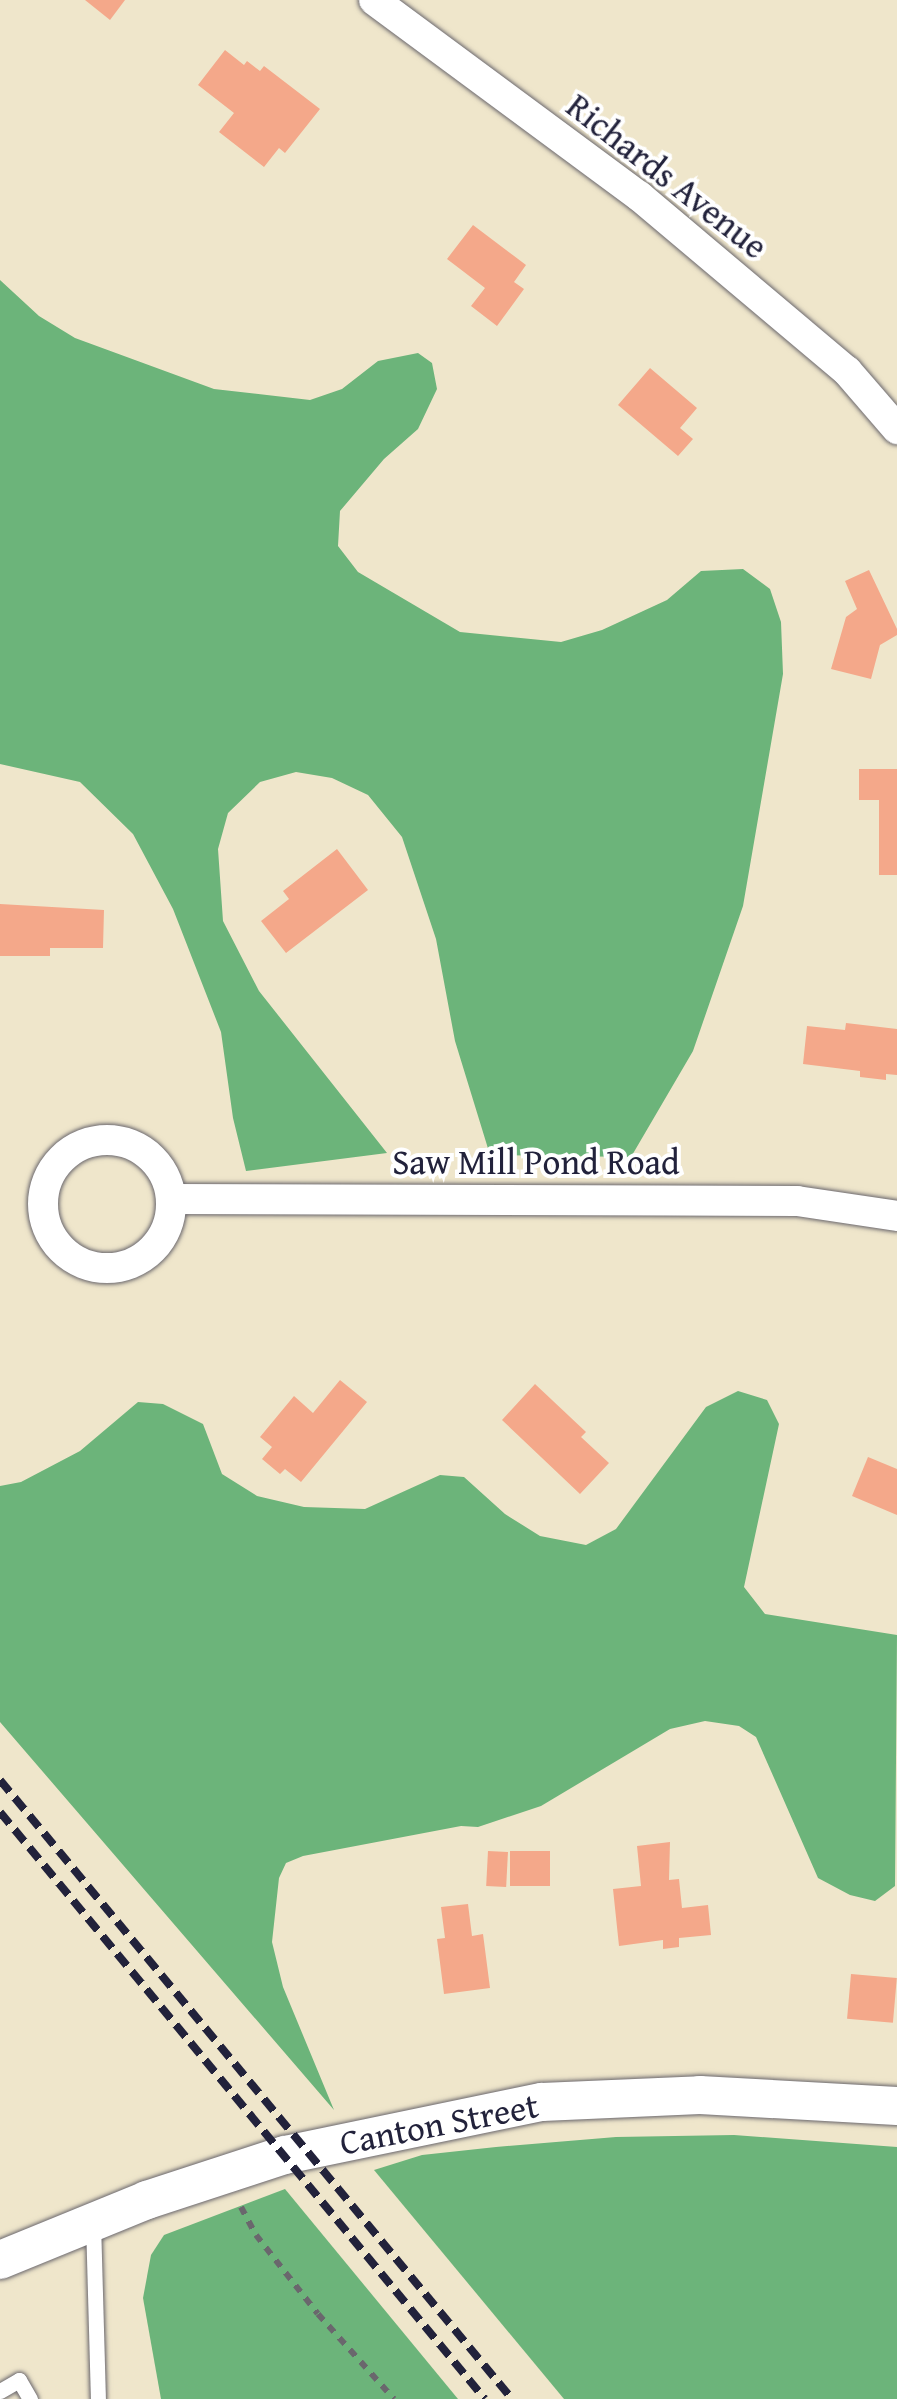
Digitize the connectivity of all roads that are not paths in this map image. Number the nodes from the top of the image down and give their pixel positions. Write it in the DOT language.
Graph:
graph roads {
  1 [pos="374,0"];
  2 [pos="897,429"];
  3 [pos="172,1199"];
  4 [pos="897,1216"];
  5 [pos="897,2106"];
  6 [pos="93,2222"];
  7 [pos="0,2260"];
  8 [pos="0,2391"];
  9 [pos="30,2399"];
  10 [pos="98,2399"];
  1 -- 2 [label="street, Richards Avenue"];
  3 -- 3 [label="street"];
  3 -- 4 [label="street, Saw Mill Pond Road"];
  5 -- 6 [label="street, Canton Street"];
  6 -- 7 [label="street, Canton Street"];
  6 -- 10 [label="lane"];
  8 -- 9 [label="lane"];
}
